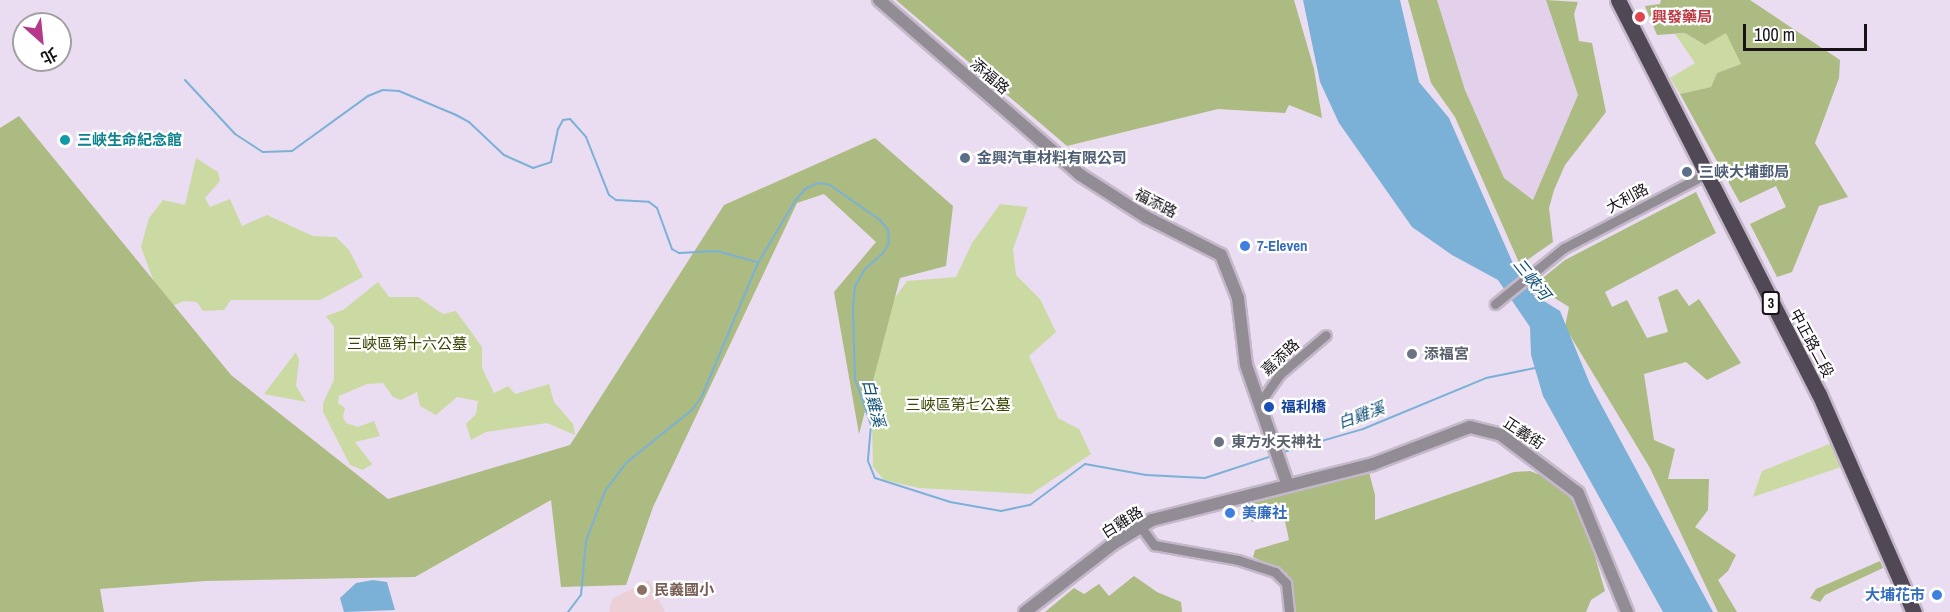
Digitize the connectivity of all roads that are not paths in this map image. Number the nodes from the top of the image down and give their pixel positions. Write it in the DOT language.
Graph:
graph roads {
  1 [pos="879,0"];
  2 [pos="1617,0"];
  3 [pos="1628,0"];
  4 [pos="1708,173"];
  5 [pos="1079,174"];
  6 [pos="1495,304"];
  7 [pos="1326,335"];
  8 [pos="1259,404"];
  9 [pos="1287,483"];
  10 [pos="1140,526"];
  11 [pos="1025,612"];
  12 [pos="1289,612"];
  13 [pos="1628,612"];
  14 [pos="1914,612"];
  15 [pos="1924,612"];
  1 -- 5 [label="street, 添福路"];
  2 -- 4 [label="main road, 中正路二段 / 3"];
  3 -- 4 [label="main road, 中正路二段 / 3"];
  4 -- 6 [label="street, 大利路"];
  4 -- 14 [label="main road, 中正路二段 / 3"];
  4 -- 15 [label="main road, 中正路二段 / 3"];
  5 -- 8 [label="street, 福添路"];
  7 -- 8 [label="street, 嘉添路"];
  8 -- 9 [label="street"];
  9 -- 10 [label="street, 白雞路"];
  9 -- 13 [label="street, 正義街"];
  10 -- 11 [label="street, 白雞路"];
  10 -- 12 [label="street"];
}
